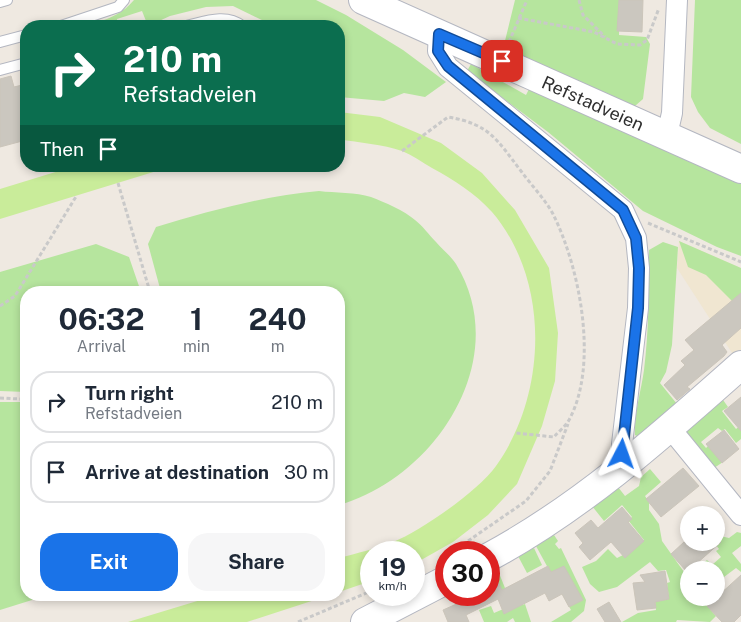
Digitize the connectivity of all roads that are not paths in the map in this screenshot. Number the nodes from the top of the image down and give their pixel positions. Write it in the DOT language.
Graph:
graph roads {
  1 [pos="7,0"];
  2 [pos="124,0"];
  3 [pos="363,0"];
  4 [pos="0,2"];
  5 [pos="677,3"];
  6 [pos="90,20"];
  7 [pos="213,20"];
  8 [pos="230,20"];
  9 [pos="439,34"];
  10 [pos="20,37"];
  11 [pos="0,42"];
  12 [pos="20,65"];
  13 [pos="0,70"];
  14 [pos="666,135"];
  15 [pos="741,169"];
  16 [pos="741,365"];
  17 [pos="670,428"];
  18 [pos="626,461"];
  19 [pos="741,514"];
  20 [pos="500,551"];
  21 [pos="435,586"];
  22 [pos="365,622"];
  1 -- 4 [label="lane"];
  2 -- 6 [label="lane"];
  3 -- 9 [label="street, Refstadveien"];
  5 -- 14 [label="street"];
  7 -- 8 [label="lane"];
  9 -- 14 [label="street, Refstadveien"];
  9 -- 18 [label="street"];
  10 -- 11 [label="lane"];
  12 -- 13 [label="lane"];
  14 -- 15 [label="street, Refstadveien"];
  16 -- 17 [label="street"];
  17 -- 18 [label="street"];
  17 -- 19 [label="street"];
  18 -- 20 [label="street"];
  21 -- 22 [label="street"];
}
